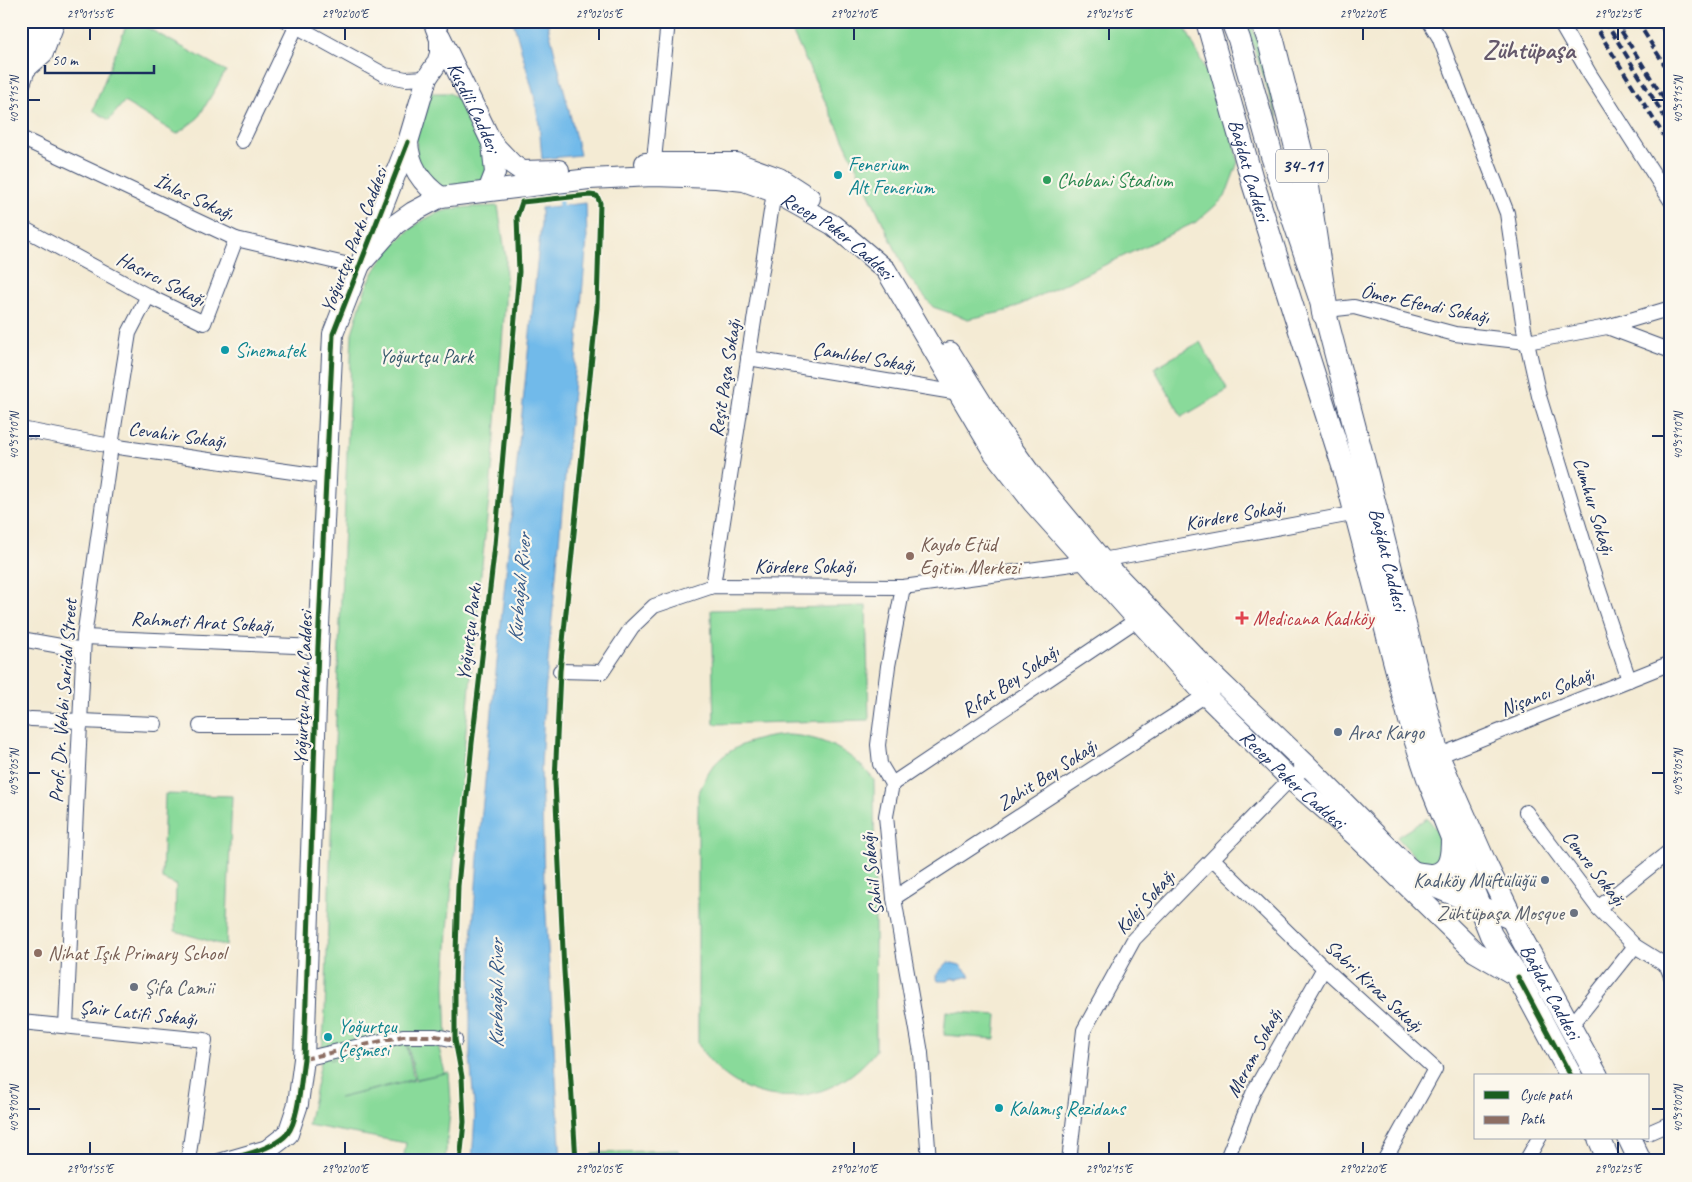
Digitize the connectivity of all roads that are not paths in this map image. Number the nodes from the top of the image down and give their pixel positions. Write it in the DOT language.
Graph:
graph roads {
  1 [pos="38,21"];
  2 [pos="55,21"];
  3 [pos="668,21"];
  4 [pos="1207,21"];
  5 [pos="1232,21"];
  6 [pos="1264,21"];
  7 [pos="1429,21"];
  8 [pos="1559,21"];
  9 [pos="1665,21"];
  10 [pos="435,23"];
  11 [pos="291,24"];
  12 [pos="1671,30"];
  13 [pos="23,72"];
  14 [pos="427,78"];
  15 [pos="463,80"];
  16 [pos="21,138"];
  17 [pos="242,141"];
  18 [pos="408,142"];
  19 [pos="492,143"];
  20 [pos="653,169"];
  21 [pos="534,178"];
  22 [pos="777,185"];
  23 [pos="488,191"];
  24 [pos="441,197"];
  25 [pos="1671,200"];
  26 [pos="21,226"];
  27 [pos="236,239"];
  28 [pos="358,267"];
  29 [pos="148,296"];
  30 [pos="1671,308"];
  31 [pos="1325,313"];
  32 [pos="1607,327"];
  33 [pos="1527,342"];
  34 [pos="1671,351"];
  35 [pos="748,358"];
  36 [pos="965,389"];
  37 [pos="21,429"];
  38 [pos="111,446"];
  39 [pos="328,477"];
  40 [pos="1366,511"];
  41 [pos="1093,561"];
  42 [pos="714,586"];
  43 [pos="903,587"];
  44 [pos="1144,615"];
  45 [pos="21,638"];
  46 [pos="84,643"];
  47 [pos="318,647"];
  48 [pos="1671,663"];
  49 [pos="560,671"];
  50 [pos="1629,680"];
  51 [pos="1222,684"];
  52 [pos="1206,696"];
  53 [pos="31,719"];
  54 [pos="80,721"];
  55 [pos="155,724"];
  56 [pos="200,726"];
  57 [pos="316,726"];
  58 [pos="1438,756"];
  59 [pos="1308,766"];
  60 [pos="1290,779"];
  61 [pos="892,784"];
  62 [pos="1526,812"];
  63 [pos="1452,834"];
  64 [pos="1671,850"];
  65 [pos="1212,859"];
  66 [pos="1416,873"];
  67 [pos="894,898"];
  68 [pos="1478,905"];
  69 [pos="1598,908"];
  70 [pos="1513,920"];
  71 [pos="1635,946"];
  72 [pos="1665,957"];
  73 [pos="1324,968"];
  74 [pos="1671,976"];
  75 [pos="1518,977"];
  76 [pos="21,1022"];
  77 [pos="66,1026"];
  78 [pos="1571,1026"];
  79 [pos="456,1040"];
  80 [pos="304,1059"];
  81 [pos="1570,1074"];
  82 [pos="1596,1074"];
  83 [pos="1671,1123"];
  84 [pos="1650,1131"];
  85 [pos="1538,1140"];
  86 [pos="1600,1140"];
  87 [pos="1636,1140"];
  88 [pos="189,1144"];
  89 [pos="270,1147"];
  90 [pos="188,1161"];
  91 [pos="200,1161"];
  92 [pos="219,1161"];
  93 [pos="253,1161"];
  94 [pos="929,1161"];
  95 [pos="1069,1161"];
  96 [pos="1226,1161"];
  97 [pos="1384,1161"];
  98 [pos="1526,1161"];
  99 [pos="1609,1161"];
  100 [pos="1640,1161"];
  1 -- 13 [label="main road"];
  2 -- 13 [label="main road"];
  3 -- 20 [label="street"];
  4 -- 40 [label="main road, Bağdat Caddesi"];
  5 -- 31 [label="main road, Bağdat Caddesi"];
  6 -- 31 [label="highway, 34-11"];
  7 -- 33 [label="street, Cumhur Sokağı"];
  8 -- 25 [label="street"];
  9 -- 12 [label="street"];
  10 -- 14 [label="main road, Kuşdili Caddesi"];
  10 -- 15 [label="main road, Kuşdili Caddesi"];
  11 -- 14 [label="street"];
  11 -- 17 [label="street"];
  14 -- 15 [label="main road"];
  14 -- 18 [label="main road, Yoğurtçu Parkı Caddesi"];
  15 -- 19 [label="main road, Kuşdili Caddesi"];
  16 -- 27 [label="street, İhlas Sokağı"];
  18 -- 24 [label="main road, Yoğurtçu Parkı Caddesi"];
  18 -- 28 [label="main road, Yoğurtçu Parkı Caddesi"];
  19 -- 21 [label="main road, Recep Peker Caddesi"];
  19 -- 23 [label="main road, Kuşdili Caddesi"];
  20 -- 21 [label="main road, Recep Peker Caddesi"];
  20 -- 22 [label="main road, Recep Peker Caddesi"];
  21 -- 23 [label="main road, Recep Peker Caddesi"];
  22 -- 35 [label="street, Reşit Paşa Sokağı"];
  22 -- 36 [label="main road, Recep Peker Caddesi"];
  23 -- 24 [label="main road, Recep Peker Caddesi"];
  24 -- 28 [label="main road, Yoğurtçu Parkı Caddesi"];
  26 -- 29 [label="street, Hasırcı Sokağı"];
  27 -- 28 [label="street, İhlas Sokağı"];
  27 -- 29 [label="street, Hasırcı Sokağı"];
  28 -- 39 [label="main road, Yoğurtçu Parkı Caddesi"];
  29 -- 38 [label="street, Prof. Dr. Vehbi Saridal Street"];
  30 -- 32 [label="street, Ömer Efendi Sokağı"];
  31 -- 33 [label="street, Ömer Efendi Sokağı"];
  31 -- 40 [label="main road, Bağdat Caddesi"];
  32 -- 33 [label="street, Ömer Efendi Sokağı"];
  32 -- 34 [label="street"];
  33 -- 50 [label="street, Cumhur Sokağı"];
  35 -- 36 [label="street, Çamlıbel Sokağı"];
  35 -- 42 [label="street, Reşit Paşa Sokağı"];
  36 -- 41 [label="main road, Recep Peker Caddesi"];
  37 -- 38 [label="street, Cevahir Sokağı"];
  38 -- 39 [label="street, Cevahir Sokağı"];
  38 -- 46 [label="street, Prof. Dr. Vehbi Saridal Street"];
  39 -- 47 [label="main road, Yoğurtçu Parkı Caddesi"];
  40 -- 41 [label="street, Kördere Sokağı"];
  40 -- 58 [label="main road, Bağdat Caddesi"];
  40 -- 63 [label="main road, Bağdat Caddesi"];
  41 -- 43 [label="street, Kördere Sokağı"];
  41 -- 44 [label="main road, Recep Peker Caddesi"];
  42 -- 43 [label="street, Kördere Sokağı"];
  42 -- 49 [label="street, Kördere Sokağı"];
  43 -- 61 [label="street"];
  44 -- 51 [label="main road, Recep Peker Caddesi"];
  44 -- 52 [label="main road, Recep Peker Caddesi"];
  44 -- 61 [label="street, Rıfat Bey Sokağı"];
  45 -- 46 [label="street, Rahmeti Arat Sokağı"];
  46 -- 47 [label="street, Rahmeti Arat Sokağı"];
  46 -- 54 [label="street, Prof. Dr. Vehbi Saridal Street"];
  47 -- 57 [label="main road, Yoğurtçu Parkı Caddesi"];
  48 -- 50 [label="street, Nişancı Sokağı"];
  50 -- 58 [label="street, Nişancı Sokağı"];
  51 -- 52 [label="street, Zahit Bey Sokağı"];
  51 -- 59 [label="main road, Recep Peker Caddesi"];
  52 -- 60 [label="main road, Recep Peker Caddesi"];
  52 -- 67 [label="street, Zahit Bey Sokağı"];
  53 -- 54 [label="street"];
  54 -- 55 [label="street"];
  54 -- 77 [label="street, Prof. Dr. Vehbi Saridal Street"];
  56 -- 57 [label="street"];
  57 -- 80 [label="main road, Yoğurtçu Parkı Caddesi"];
  58 -- 70 [label="main road, Bağdat Caddesi"];
  59 -- 60 [label="street, Kolej Sokağı"];
  59 -- 66 [label="main road, Recep Peker Caddesi"];
  60 -- 65 [label="street, Kolej Sokağı"];
  60 -- 75 [label="main road, Recep Peker Caddesi"];
  61 -- 67 [label="street, Sahil Sokağı"];
  62 -- 69 [label="street, Cemre Sokağı"];
  63 -- 66 [label="main road"];
  63 -- 68 [label="main road, Bağdat Caddesi"];
  64 -- 69 [label="street"];
  65 -- 73 [label="street, Sabri Kiraz Sokağı"];
  65 -- 95 [label="street, Kolej Sokağı"];
  66 -- 68 [label="main road, Recep Peker Caddesi"];
  67 -- 94 [label="street, Sahil Sokağı"];
  68 -- 70 [label="main road, Recep Peker Caddesi"];
  68 -- 75 [label="main road, Bağdat Caddesi"];
  69 -- 71 [label="street, Cemre Sokağı"];
  70 -- 78 [label="main road, Bağdat Caddesi"];
  71 -- 72 [label="street, Cemre Sokağı"];
  71 -- 78 [label="street"];
  72 -- 74 [label="street, Cemre Sokağı"];
  73 -- 96 [label="street, Meram Sokağı"];
  73 -- 97 [label="street, Sabri Kiraz Sokağı"];
  75 -- 81 [label="main road, Bağdat Caddesi"];
  76 -- 77 [label="street, Şair Latifi Sokağı"];
  77 -- 88 [label="street, Şair Latifi Sokağı"];
  78 -- 82 [label="main road, Bağdat Caddesi"];
  79 -- 80 [label="street"];
  80 -- 89 [label="main road, Yoğurtçu Parkı Caddesi"];
  83 -- 84 [label="street"];
  85 -- 98 [label="street"];
  86 -- 99 [label="main road"];
  87 -- 100 [label="main road"];
  88 -- 90 [label="street, Şair Latifi Sokağı"];
  88 -- 91 [label="street"];
  89 -- 92 [label="street"];
  89 -- 93 [label="main road, Yoğurtçu Parkı Caddesi"];
}
